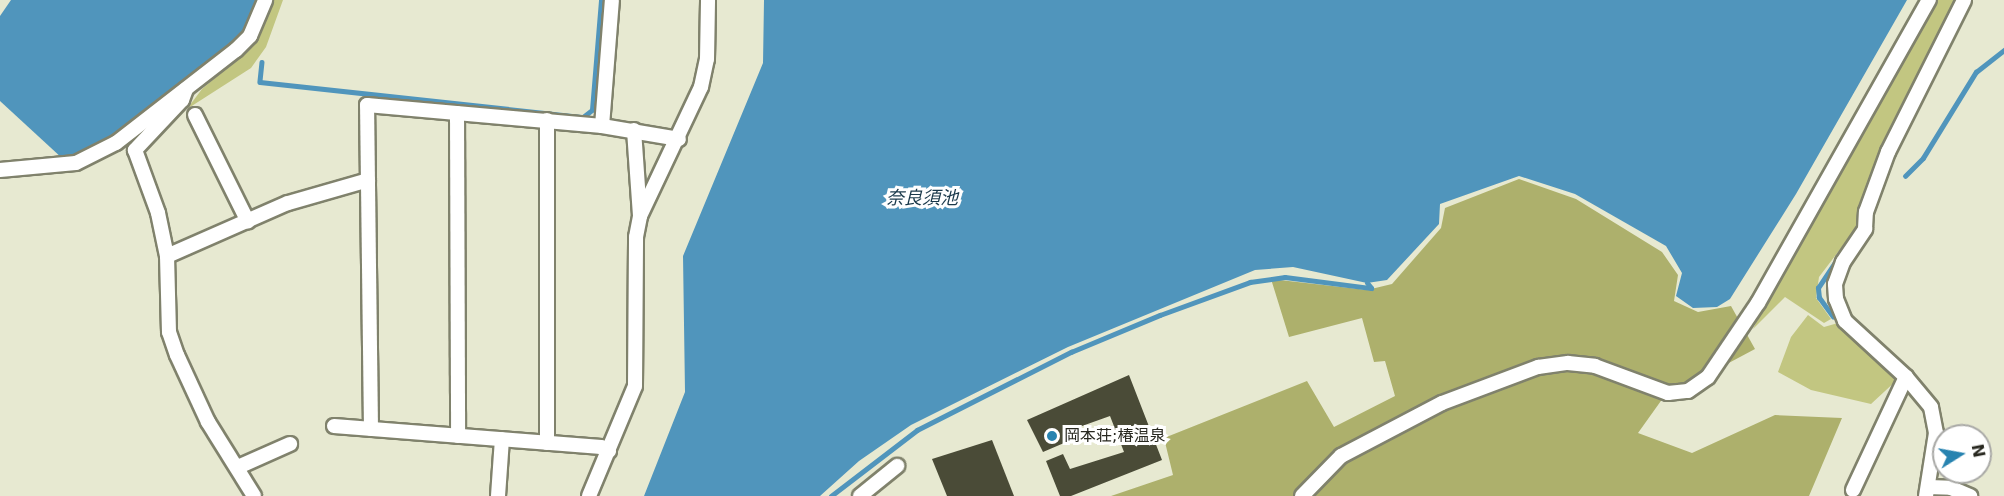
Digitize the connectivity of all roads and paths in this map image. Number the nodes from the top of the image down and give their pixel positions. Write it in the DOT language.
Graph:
graph roads {
  1 [pos="265,0"];
  2 [pos="612,0"];
  3 [pos="708,0"];
  4 [pos="1929,0"];
  5 [pos="1964,0"];
  6 [pos="186,89"];
  7 [pos="457,112"];
  8 [pos="195,115"];
  9 [pos="546,120"];
  10 [pos="603,126"];
  11 [pos="634,130"];
  12 [pos="679,139"];
  13 [pos="0,170"];
  14 [pos="368,180"];
  15 [pos="640,216"];
  16 [pos="248,222"];
  17 [pos="167,256"];
  18 [pos="1906,377"];
  19 [pos="334,426"];
  20 [pos="371,429"];
  21 [pos="458,436"];
  22 [pos="502,439"];
  23 [pos="547,443"];
  24 [pos="290,444"];
  25 [pos="609,451"];
  26 [pos="897,466"];
  27 [pos="238,467"];
  28 [pos="1853,490"];
  29 [pos="1927,492"];
  30 [pos="254,496"];
  31 [pos="498,496"];
  32 [pos="589,496"];
  33 [pos="860,496"];
  34 [pos="1302,496"];
  35 [pos="1970,496"];
  1 -- 6 [label="street"];
  2 -- 10 [label="street"];
  3 -- 12 [label="street"];
  4 -- 34 [label="street"];
  5 -- 18 [label="street"];
  6 -- 13 [label="street"];
  6 -- 17 [label="street"];
  7 -- 9 [label="street"];
  7 -- 14 [label="street"];
  7 -- 21 [label="street"];
  8 -- 16 [label="street"];
  9 -- 10 [label="street"];
  9 -- 23 [label="street"];
  10 -- 11 [label="street"];
  11 -- 12 [label="street"];
  11 -- 15 [label="street"];
  12 -- 15 [label="street"];
  14 -- 16 [label="street"];
  14 -- 20 [label="street"];
  15 -- 25 [label="street"];
  16 -- 17 [label="street"];
  17 -- 27 [label="street"];
  18 -- 28 [label="street"];
  18 -- 29 [label="street"];
  19 -- 20 [label="street"];
  20 -- 21 [label="street"];
  21 -- 22 [label="street"];
  22 -- 23 [label="street"];
  22 -- 31 [label="street"];
  23 -- 25 [label="street"];
  24 -- 27 [label="street"];
  25 -- 32 [label="street"];
  26 -- 33 [label="street"];
  27 -- 30 [label="street"];
  29 -- 35 [label="street"];
}
